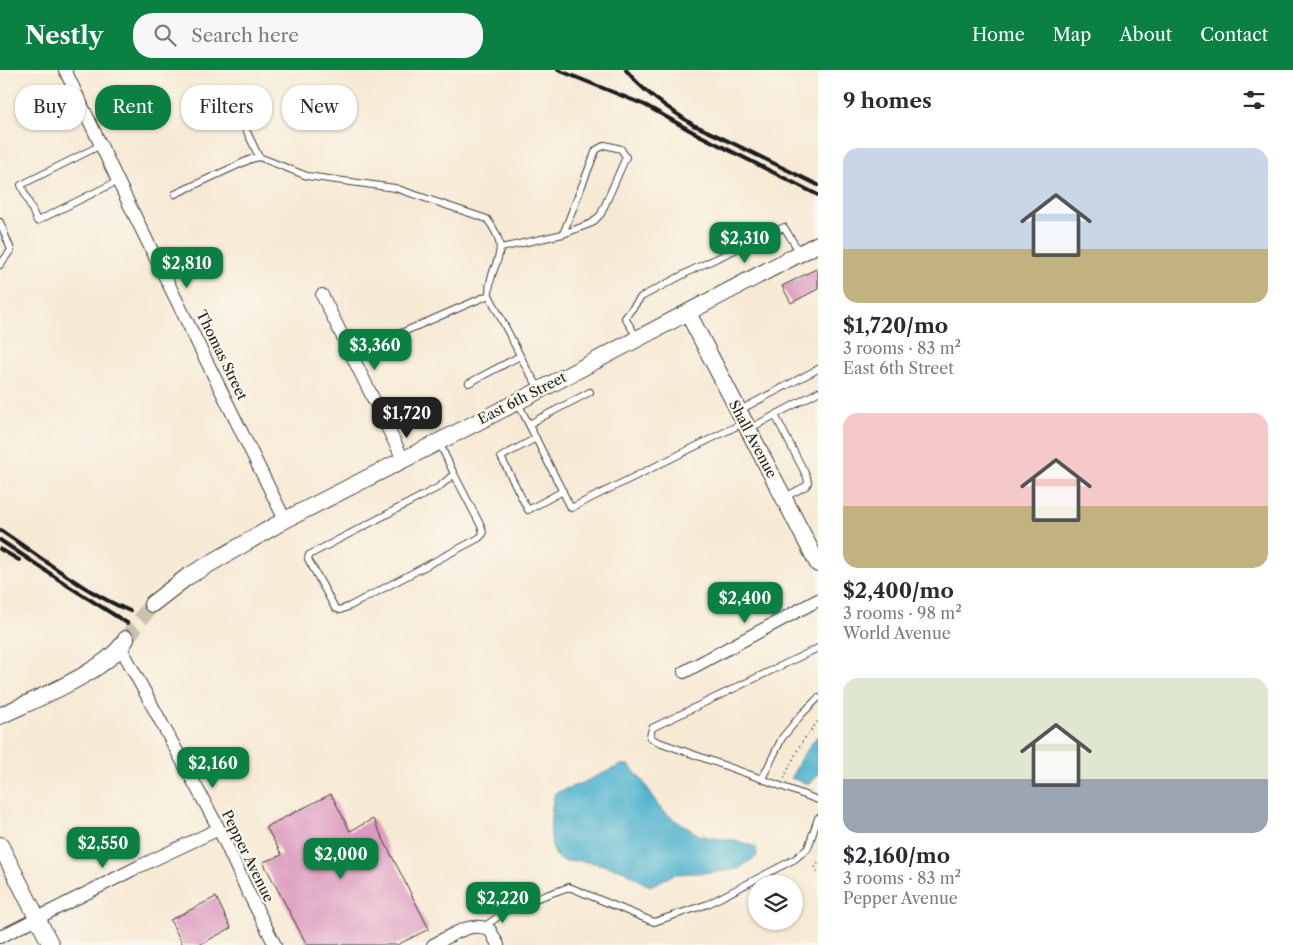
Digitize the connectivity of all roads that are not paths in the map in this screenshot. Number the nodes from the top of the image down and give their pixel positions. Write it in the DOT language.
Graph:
graph roads {
  1 [pos="65,70"];
  2 [pos="246,130"];
  3 [pos="101,145"];
  4 [pos="259,157"];
  5 [pos="118,181"];
  6 [pos="175,194"];
  7 [pos="0,222"];
  8 [pos="563,234"];
  9 [pos="818,244"];
  10 [pos="501,248"];
  11 [pos="801,254"];
  12 [pos="0,265"];
  13 [pos="322,294"];
  14 [pos="489,295"];
  15 [pos="688,313"];
  16 [pos="387,339"];
  17 [pos="638,339"];
  18 [pos="520,356"];
  19 [pos="818,369"];
  20 [pos="469,383"];
  21 [pos="540,389"];
  22 [pos="590,392"];
  23 [pos="818,392"];
  24 [pos="517,402"];
  25 [pos="775,415"];
  26 [pos="744,421"];
  27 [pos="529,424"];
  28 [pos="536,438"];
  29 [pos="438,441"];
  30 [pos="402,460"];
  31 [pos="454,474"];
  32 [pos="563,491"];
  33 [pos="784,497"];
  34 [pos="285,520"];
  35 [pos="818,564"];
  36 [pos="818,600"];
  37 [pos="152,604"];
  38 [pos="124,644"];
  39 [pos="818,648"];
  40 [pos="684,672"];
  41 [pos="818,698"];
  42 [pos="0,716"];
  43 [pos="762,779"];
  44 [pos="818,800"];
  45 [pos="818,818"];
  46 [pos="220,829"];
  47 [pos="0,845"];
  48 [pos="37,919"];
  49 [pos="484,927"];
  50 [pos="0,937"];
  51 [pos="50,945"];
  52 [pos="275,945"];
  53 [pos="433,945"];
  54 [pos="498,945"];
  1 -- 3 [label="street, Thomas Street"];
  2 -- 4 [label="lane"];
  3 -- 5 [label="street, Thomas Street"];
  3 -- 5 [label="lane"];
  4 -- 6 [label="lane"];
  4 -- 10 [label="lane"];
  5 -- 34 [label="street, Thomas Street"];
  7 -- 12 [label="lane"];
  8 -- 8 [label="lane"];
  8 -- 10 [label="lane"];
  9 -- 11 [label="street, East 6th Street"];
  10 -- 14 [label="lane"];
  11 -- 15 [label="street, East 6th Street"];
  11 -- 17 [label="lane"];
  13 -- 30 [label="street"];
  14 -- 16 [label="lane"];
  14 -- 18 [label="lane"];
  15 -- 17 [label="street, East 6th Street"];
  15 -- 26 [label="street, Shall Avenue"];
  17 -- 21 [label="street, East 6th Street"];
  18 -- 20 [label="lane"];
  18 -- 21 [label="lane"];
  19 -- 26 [label="lane"];
  21 -- 24 [label="street, East 6th Street"];
  22 -- 27 [label="lane"];
  23 -- 25 [label="lane"];
  24 -- 27 [label="lane"];
  24 -- 29 [label="street, East 6th Street"];
  25 -- 26 [label="lane"];
  25 -- 33 [label="lane"];
  26 -- 32 [label="lane"];
  26 -- 33 [label="street, Shall Avenue"];
  27 -- 28 [label="lane"];
  28 -- 32 [label="lane"];
  28 -- 32 [label="lane"];
  29 -- 30 [label="street, East 6th Street"];
  29 -- 31 [label="lane"];
  30 -- 34 [label="street, East 6th Street"];
  31 -- 31 [label="lane"];
  33 -- 35 [label="street, Shall Avenue"];
  34 -- 37 [label="street, East 6th Street"];
  36 -- 40 [label="street"];
  38 -- 42 [label="street"];
  38 -- 46 [label="street, Pepper Avenue"];
  39 -- 43 [label="lane"];
  41 -- 43 [label="lane"];
  43 -- 44 [label="lane"];
  45 -- 49 [label="lane"];
  46 -- 48 [label="street"];
  46 -- 52 [label="street, Pepper Avenue"];
  47 -- 48 [label="street"];
  48 -- 50 [label="street"];
  48 -- 51 [label="street"];
  49 -- 53 [label="street"];
  49 -- 54 [label="street"];
}
